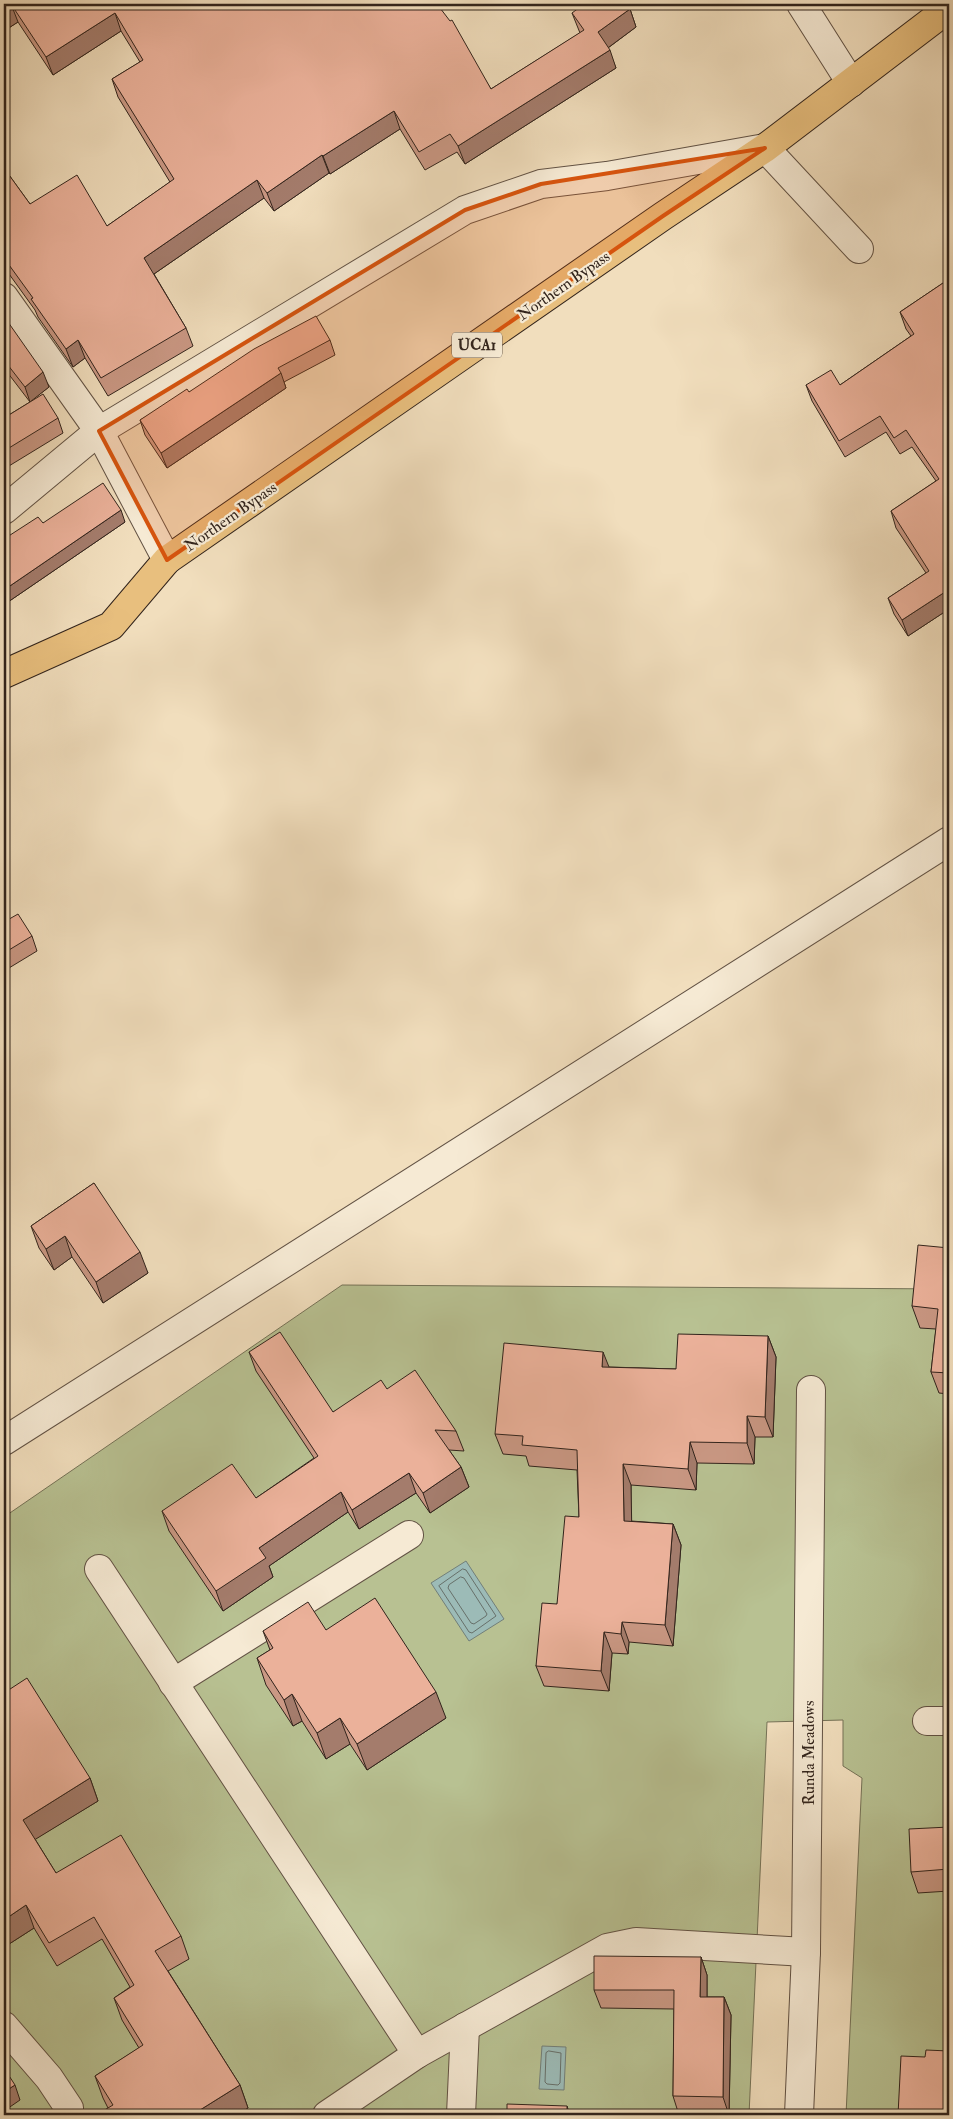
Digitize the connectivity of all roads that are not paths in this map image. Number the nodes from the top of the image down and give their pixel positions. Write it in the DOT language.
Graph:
graph roads {
  1 [pos="801,4"];
  2 [pos="949,8"];
  3 [pos="851,83"];
  4 [pos="765,148"];
  5 [pos="859,249"];
  6 [pos="4,297"];
  7 [pos="99,431"];
  8 [pos="4,510"];
  9 [pos="167,560"];
  10 [pos="4,674"];
  11 [pos="949,841"];
  12 [pos="811,1390"];
  13 [pos="4,1441"];
  14 [pos="409,1535"];
  15 [pos="100,1569"];
  16 [pos="173,1683"];
  17 [pos="806,1952"];
  18 [pos="4,2026"];
  19 [pos="465,2027"];
  20 [pos="417,2054"];
  21 [pos="70,2108"];
  22 [pos="327,2115"];
  23 [pos="461,2115"];
  24 [pos="799,2115"];
  1 -- 3 [label="street"];
  2 -- 3 [label="main road, Northern Bypass / UCA1"];
  3 -- 4 [label="main road, Northern Bypass / UCA1"];
  4 -- 5 [label="street"];
  4 -- 7 [label="street"];
  4 -- 9 [label="main road, Northern Bypass / UCA1"];
  6 -- 7 [label="street"];
  7 -- 8 [label="street"];
  7 -- 9 [label="street"];
  9 -- 10 [label="main road, Northern Bypass / UCA1"];
  11 -- 13 [label="street"];
  12 -- 17 [label="street, Runda Meadows"];
  14 -- 16 [label="street"];
  15 -- 16 [label="street"];
  16 -- 20 [label="street"];
  17 -- 19 [label="street"];
  17 -- 24 [label="street, Runda Meadows"];
  18 -- 21 [label="street"];
  19 -- 20 [label="street"];
  19 -- 23 [label="street"];
  20 -- 22 [label="street"];
}
